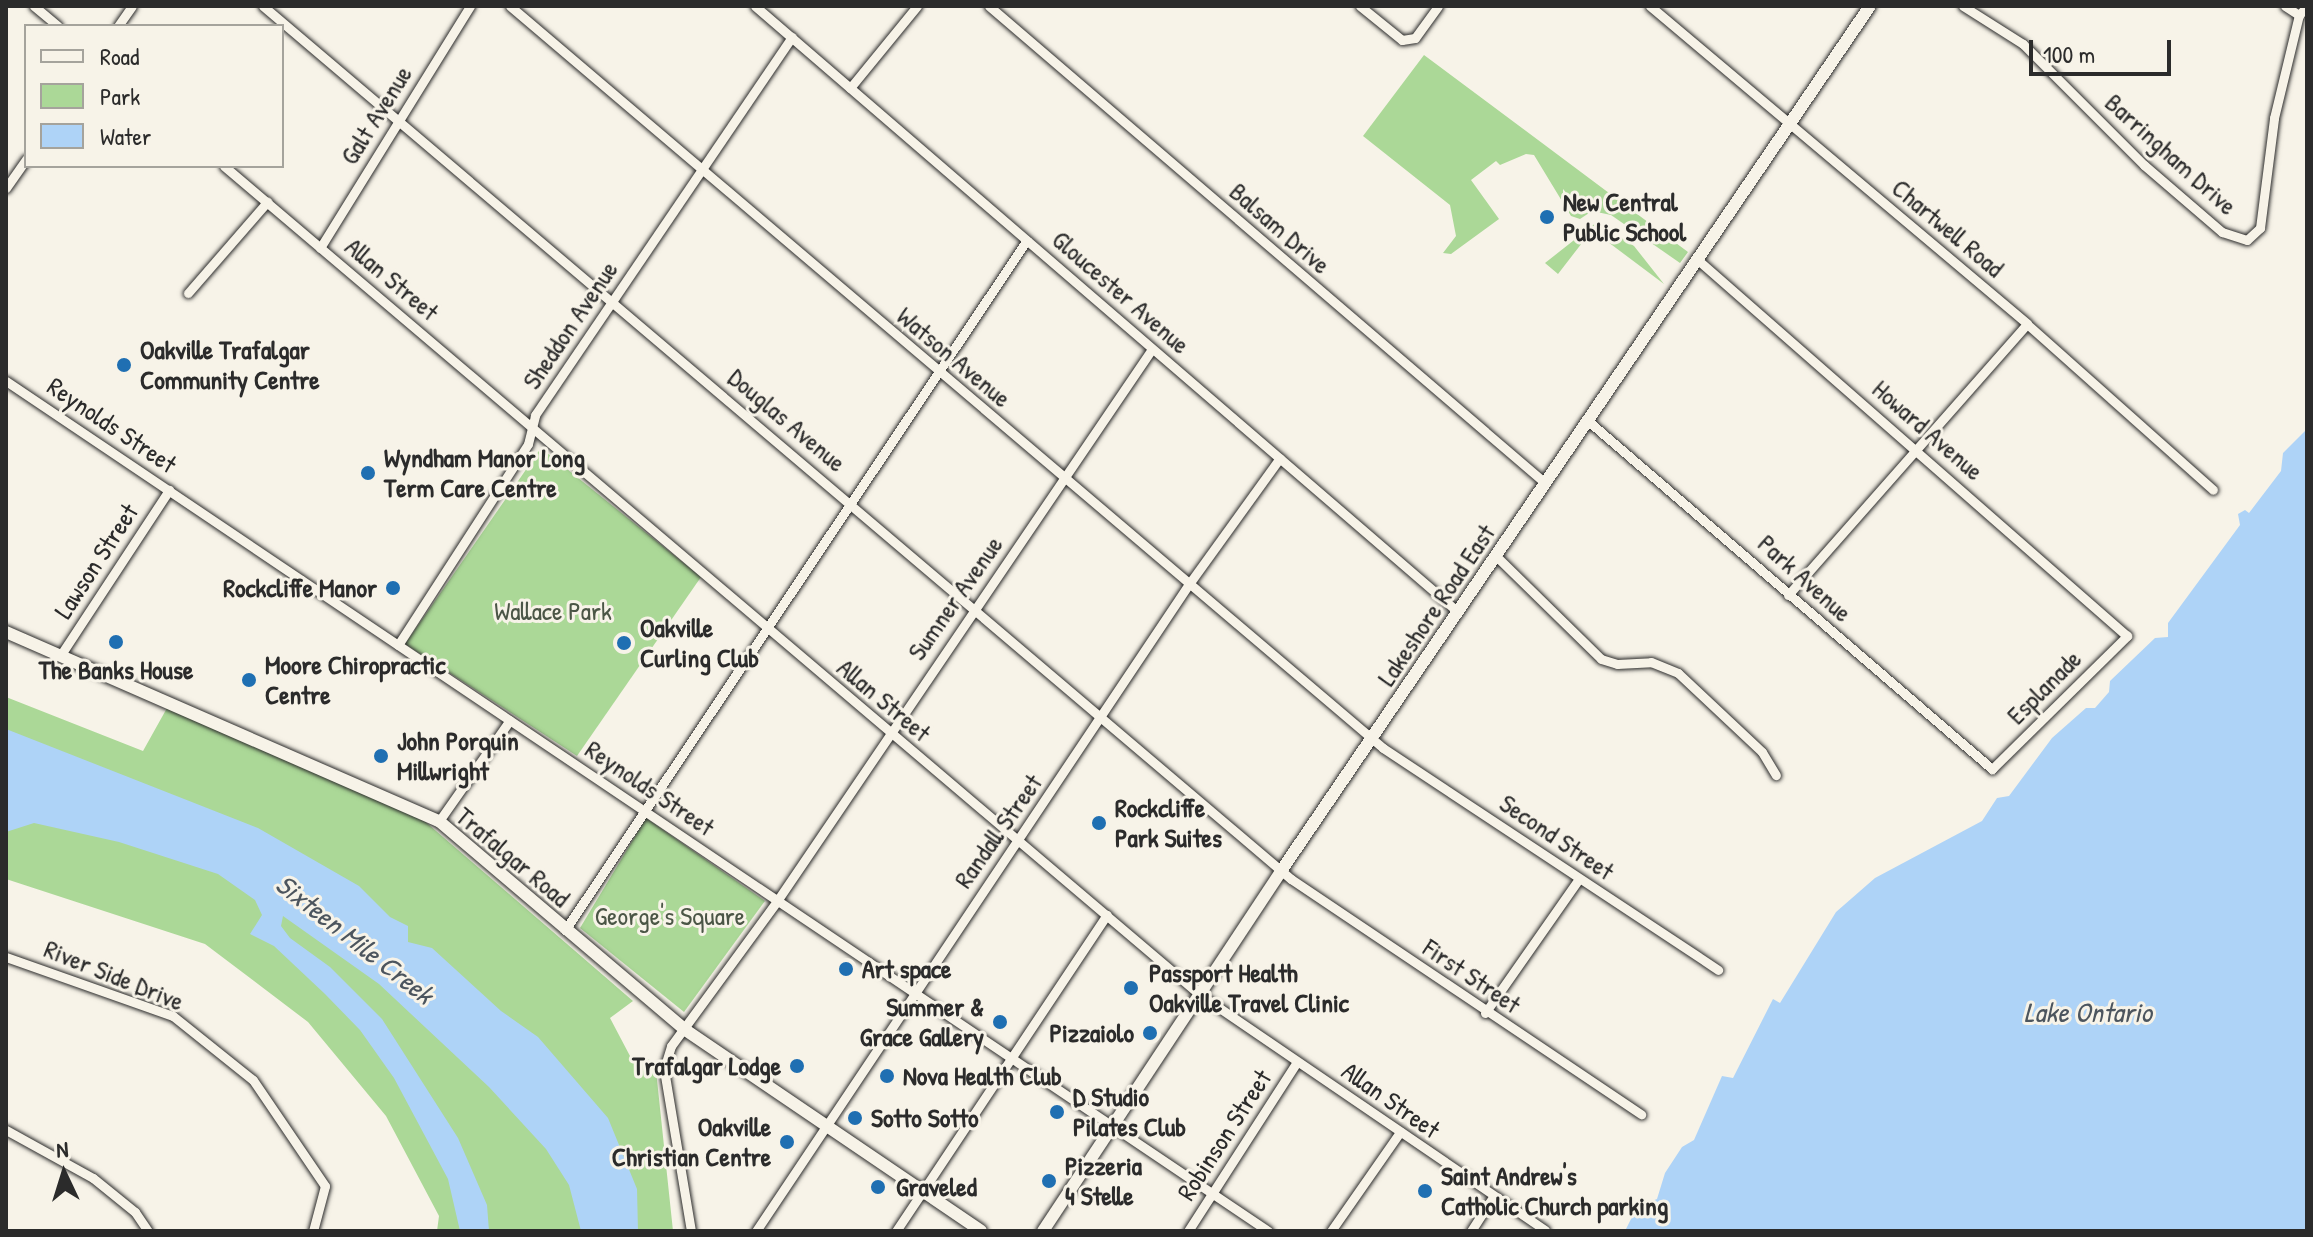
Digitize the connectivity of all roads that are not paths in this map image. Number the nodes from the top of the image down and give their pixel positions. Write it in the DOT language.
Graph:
graph roads {
  1 [pos="34,6"];
  2 [pos="132,6"];
  3 [pos="263,6"];
  4 [pos="470,6"];
  5 [pos="510,6"];
  6 [pos="755,6"];
  7 [pos="917,6"];
  8 [pos="989,6"];
  9 [pos="1360,6"];
  10 [pos="1438,6"];
  11 [pos="1650,6"];
  12 [pos="1870,6"];
  13 [pos="1963,6"];
  14 [pos="2285,6"];
  15 [pos="2307,6"];
  16 [pos="2299,15"];
  17 [pos="56,24"];
  18 [pos="119,24"];
  19 [pos="792,37"];
  20 [pos="850,88"];
  21 [pos="400,120"];
  22 [pos="1791,126"];
  23 [pos="24,162"];
  24 [pos="226,168"];
  25 [pos="701,170"];
  26 [pos="6,188"];
  27 [pos="267,202"];
  28 [pos="1027,240"];
  29 [pos="320,248"];
  30 [pos="1698,260"];
  31 [pos="188,293"];
  32 [pos="611,303"];
  33 [pos="2027,324"];
  34 [pos="1152,349"];
  35 [pos="938,371"];
  36 [pos="6,381"];
  37 [pos="1587,420"];
  38 [pos="532,427"];
  39 [pos="1918,451"];
  40 [pos="1280,458"];
  41 [pos="1064,478"];
  42 [pos="1544,482"];
  43 [pos="169,490"];
  44 [pos="2213,490"];
  45 [pos="851,502"];
  46 [pos="1496,556"];
  47 [pos="1189,584"];
  48 [pos="1788,595"];
  49 [pos="976,609"];
  50 [pos="1458,612"];
  51 [pos="764,628"];
  52 [pos="6,632"];
  53 [pos="2127,636"];
  54 [pos="398,645"];
  55 [pos="60,656"];
  56 [pos="510,720"];
  57 [pos="1099,720"];
  58 [pos="888,733"];
  59 [pos="1372,739"];
  60 [pos="1992,769"];
  61 [pos="1776,775"];
  62 [pos="642,810"];
  63 [pos="439,821"];
  64 [pos="1020,840"];
  65 [pos="1281,871"];
  66 [pos="1579,879"];
  67 [pos="777,901"];
  68 [pos="1107,915"];
  69 [pos="565,930"];
  70 [pos="6,957"];
  71 [pos="1718,970"];
  72 [pos="914,993"];
  73 [pos="1199,994"];
  74 [pos="1485,1013"];
  75 [pos="684,1029"];
  76 [pos="1010,1056"];
  77 [pos="1297,1062"];
  78 [pos="1641,1114"];
  79 [pos="826,1123"];
  80 [pos="1112,1125"];
  81 [pos="6,1130"];
  82 [pos="1400,1132"];
  83 [pos="924,1190"];
  84 [pos="1215,1193"];
  85 [pos="1493,1197"];
  86 [pos="1545,1230"];
  87 [pos="148,1231"];
  88 [pos="313,1231"];
  89 [pos="691,1231"];
  90 [pos="756,1231"];
  91 [pos="896,1231"];
  92 [pos="981,1231"];
  93 [pos="1043,1231"];
  94 [pos="1188,1231"];
  95 [pos="1268,1231"];
  96 [pos="1331,1231"];
  97 [pos="1471,1231"];
  1 -- 17 [label="street"];
  2 -- 18 [label="street"];
  3 -- 21 [label="street, Douglas Avenue"];
  4 -- 21 [label="street, Galt Avenue"];
  5 -- 25 [label="street, Watson Avenue"];
  6 -- 19 [label="street, Gloucester Avenue"];
  7 -- 20 [label="street"];
  8 -- 42 [label="street, Balsam Drive"];
  9 -- 10 [label="street"];
  11 -- 22 [label="street, Chartwell Road"];
  12 -- 22 [label="main road, Lakeshore Road East"];
  13 -- 16 [label="street, Barringham Drive"];
  14 -- 16 [label="street"];
  15 -- 16 [label="street"];
  19 -- 20 [label="street, Gloucester Avenue"];
  19 -- 25 [label="street, Sheddon Avenue"];
  20 -- 28 [label="street, Gloucester Avenue"];
  21 -- 29 [label="street, Galt Avenue"];
  21 -- 32 [label="street, Douglas Avenue"];
  22 -- 30 [label="main road, Lakeshore Road East"];
  22 -- 33 [label="street, Chartwell Road"];
  23 -- 26 [label="street"];
  24 -- 27 [label="street, Allan Street"];
  25 -- 32 [label="street, Sheddon Avenue"];
  25 -- 35 [label="street, Watson Avenue"];
  27 -- 29 [label="street, Allan Street"];
  27 -- 31 [label="street"];
  28 -- 34 [label="street, Gloucester Avenue"];
  28 -- 35 [label="street"];
  29 -- 38 [label="street, Allan Street"];
  30 -- 37 [label="main road, Lakeshore Road East"];
  30 -- 39 [label="street, Howard Avenue"];
  32 -- 38 [label="street, Sheddon Avenue"];
  32 -- 45 [label="street, Douglas Avenue"];
  33 -- 39 [label="street"];
  33 -- 44 [label="street, Chartwell Road"];
  34 -- 40 [label="street, Gloucester Avenue"];
  34 -- 41 [label="street, Sumner Avenue"];
  35 -- 41 [label="street, Watson Avenue"];
  35 -- 45 [label="street"];
  36 -- 43 [label="street, Reynolds Street"];
  37 -- 42 [label="main road, Lakeshore Road East"];
  37 -- 48 [label="street, Park Avenue"];
  38 -- 51 [label="street, Allan Street"];
  38 -- 54 [label="street, Sheddon Avenue"];
  39 -- 48 [label="street"];
  39 -- 53 [label="street, Howard Avenue"];
  40 -- 47 [label="street, Randall Street"];
  40 -- 50 [label="street, Gloucester Avenue"];
  41 -- 47 [label="street, Watson Avenue"];
  41 -- 49 [label="street, Sumner Avenue"];
  42 -- 46 [label="main road, Lakeshore Road East"];
  43 -- 54 [label="street, Reynolds Street"];
  43 -- 55 [label="street, Lawson Street"];
  45 -- 49 [label="street, Douglas Avenue"];
  45 -- 51 [label="street"];
  46 -- 50 [label="main road, Lakeshore Road East"];
  46 -- 61 [label="street"];
  47 -- 57 [label="street, Randall Street"];
  47 -- 59 [label="street, Watson Avenue"];
  48 -- 60 [label="street, Park Avenue"];
  49 -- 57 [label="street, Douglas Avenue"];
  49 -- 58 [label="street, Sumner Avenue"];
  50 -- 59 [label="main road, Lakeshore Road East"];
  51 -- 58 [label="street, Allan Street"];
  51 -- 62 [label="street"];
  52 -- 55 [label="main road, Trafalgar Road"];
  53 -- 60 [label="street, Esplanade"];
  54 -- 56 [label="street, Reynolds Street"];
  55 -- 63 [label="main road, Trafalgar Road"];
  56 -- 62 [label="street, Reynolds Street"];
  56 -- 63 [label="street"];
  57 -- 64 [label="street, Randall Street"];
  57 -- 65 [label="street, Douglas Avenue"];
  58 -- 64 [label="street, Allan Street"];
  58 -- 67 [label="street, Sumner Avenue"];
  59 -- 65 [label="main road, Lakeshore Road East"];
  59 -- 66 [label="street, Second Street"];
  62 -- 67 [label="street, Reynolds Street"];
  62 -- 69 [label="street"];
  63 -- 69 [label="main road, Trafalgar Road"];
  64 -- 68 [label="street, Allan Street"];
  64 -- 72 [label="street, Randall Street"];
  65 -- 73 [label="main road, Lakeshore Road East"];
  65 -- 74 [label="street, First Street"];
  66 -- 71 [label="street, Second Street"];
  66 -- 74 [label="street"];
  67 -- 72 [label="street, Reynolds Street"];
  67 -- 75 [label="street, Sumner Avenue"];
  68 -- 73 [label="street, Allan Street"];
  68 -- 76 [label="street"];
  69 -- 75 [label="main road, Trafalgar Road"];
  70 -- 88 [label="street, River Side Drive"];
  72 -- 76 [label="street, Reynolds Street"];
  72 -- 79 [label="street, Randall Street"];
  73 -- 77 [label="street, Allan Street"];
  73 -- 80 [label="main road, Lakeshore Road East"];
  74 -- 78 [label="street, First Street"];
  75 -- 79 [label="main road, Trafalgar Road"];
  75 -- 89 [label="street, Sumner Avenue"];
  76 -- 80 [label="street, Reynolds Street"];
  76 -- 83 [label="street"];
  77 -- 82 [label="street, Allan Street"];
  77 -- 84 [label="street, Robinson Street"];
  79 -- 83 [label="main road, Trafalgar Road"];
  79 -- 90 [label="street, Randall Street"];
  80 -- 84 [label="street, Reynolds Street"];
  80 -- 93 [label="main road, Lakeshore Road East"];
  81 -- 87 [label="street"];
  82 -- 85 [label="street, Allan Street"];
  82 -- 96 [label="street"];
  83 -- 91 [label="street"];
  83 -- 92 [label="main road, Trafalgar Road"];
  84 -- 94 [label="street, Robinson Street"];
  84 -- 95 [label="street, Reynolds Street"];
  85 -- 86 [label="street, Allan Street"];
  85 -- 97 [label="street"];
}
